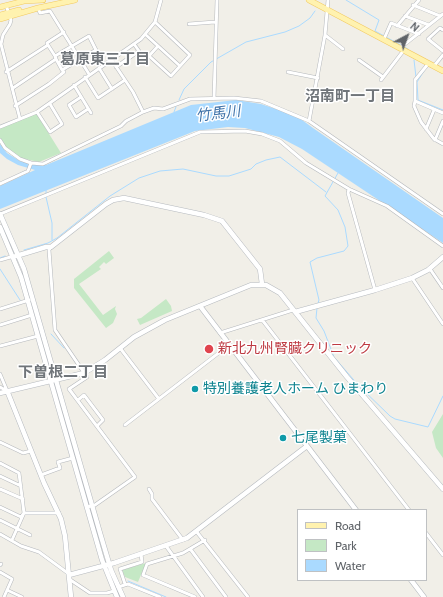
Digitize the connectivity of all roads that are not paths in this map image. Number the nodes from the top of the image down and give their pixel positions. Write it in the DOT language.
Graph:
graph roads {
  1 [pos="43,0"];
  2 [pos="75,0"];
  3 [pos="161,0"];
  4 [pos="217,0"];
  5 [pos="309,0"];
  6 [pos="328,0"];
  7 [pos="419,0"];
  8 [pos="413,5"];
  9 [pos="0,7"];
  10 [pos="38,8"];
  11 [pos="327,9"];
  12 [pos="8,10"];
  13 [pos="0,11"];
  14 [pos="0,14"];
  15 [pos="442,15"];
  16 [pos="405,16"];
  17 [pos="0,19"];
  18 [pos="155,22"];
  19 [pos="216,22"];
  20 [pos="189,24"];
  21 [pos="429,25"];
  22 [pos="397,26"];
  23 [pos="443,30"];
  24 [pos="64,32"];
  25 [pos="419,34"];
  26 [pos="146,35"];
  27 [pos="325,35"];
  28 [pos="384,37"];
  29 [pos="134,44"];
  30 [pos="48,45"];
  31 [pos="72,46"];
  32 [pos="158,46"];
  33 [pos="402,47"];
  34 [pos="343,49"];
  35 [pos="96,50"];
  36 [pos="443,51"];
  37 [pos="443,54"];
  38 [pos="55,58"];
  39 [pos="80,59"];
  40 [pos="111,59"];
  41 [pos="360,60"];
  42 [pos="104,64"];
  43 [pos="428,64"];
  44 [pos="180,66"];
  45 [pos="434,66"];
  46 [pos="116,67"];
  47 [pos="99,68"];
  48 [pos="62,70"];
  49 [pos="443,71"];
  50 [pos="6,72"];
  51 [pos="288,72"];
  52 [pos="89,74"];
  53 [pos="85,77"];
  54 [pos="318,78"];
  55 [pos="125,80"];
  56 [pos="74,85"];
  57 [pos="13,88"];
  58 [pos="112,89"];
  59 [pos="81,97"];
  60 [pos="214,99"];
  61 [pos="415,101"];
  62 [pos="50,104"];
  63 [pos="15,106"];
  64 [pos="88,109"];
  65 [pos="434,110"];
  66 [pos="37,112"];
  67 [pos="143,112"];
  68 [pos="91,113"];
  69 [pos="443,113"];
  70 [pos="20,119"];
  71 [pos="309,121"];
  72 [pos="443,121"];
  73 [pos="0,127"];
  74 [pos="426,129"];
  75 [pos="0,140"];
  76 [pos="435,140"];
  77 [pos="443,144"];
  78 [pos="31,163"];
  79 [pos="0,184"];
  80 [pos="349,189"];
  81 [pos="0,214"];
  82 [pos="443,214"];
  83 [pos="0,227"];
  84 [pos="443,246"];
  85 [pos="51,247"];
  86 [pos="19,255"];
  87 [pos="14,256"];
  88 [pos="443,257"];
  89 [pos="0,260"];
  90 [pos="430,269"];
  91 [pos="412,278"];
  92 [pos="262,284"];
  93 [pos="443,288"];
  94 [pos="375,290"];
  95 [pos="31,300"];
  96 [pos="200,306"];
  97 [pos="0,309"];
  98 [pos="294,311"];
  99 [pos="32,315"];
  100 [pos="263,321"];
  101 [pos="443,324"];
  102 [pos="0,325"];
  103 [pos="220,333"];
  104 [pos="38,336"];
  105 [pos="229,345"];
  106 [pos="0,346"];
  107 [pos="120,348"];
  108 [pos="84,373"];
  109 [pos="0,374"];
  110 [pos="54,381"];
  111 [pos="0,387"];
  112 [pos="8,392"];
  113 [pos="0,393"];
  114 [pos="159,399"];
  115 [pos="78,400"];
  116 [pos="125,425"];
  117 [pos="96,426"];
  118 [pos="0,442"];
  119 [pos="307,446"];
  120 [pos="31,451"];
  121 [pos="73,458"];
  122 [pos="0,463"];
  123 [pos="41,475"];
  124 [pos="0,476"];
  125 [pos="21,486"];
  126 [pos="0,489"];
  127 [pos="149,489"];
  128 [pos="443,489"];
  129 [pos="23,499"];
  130 [pos="0,507"];
  131 [pos="89,507"];
  132 [pos="355,509"];
  133 [pos="408,509"];
  134 [pos="24,513"];
  135 [pos="59,513"];
  136 [pos="0,520"];
  137 [pos="17,528"];
  138 [pos="196,531"];
  139 [pos="427,533"];
  140 [pos="0,534"];
  141 [pos="30,535"];
  142 [pos="12,540"];
  143 [pos="183,540"];
  144 [pos="205,540"];
  145 [pos="166,546"];
  146 [pos="191,550"];
  147 [pos="142,554"];
  148 [pos="443,555"];
  149 [pos="173,557"];
  150 [pos="109,564"];
  151 [pos="104,566"];
  152 [pos="0,572"];
  153 [pos="69,577"];
  154 [pos="412,581"];
  155 [pos="125,584"];
  156 [pos="118,587"];
  157 [pos="8,590"];
  158 [pos="114,590"];
  159 [pos="4,597"];
  160 [pos="22,597"];
  161 [pos="71,597"];
  162 [pos="117,597"];
  163 [pos="122,597"];
  164 [pos="160,597"];
  165 [pos="195,597"];
  166 [pos="203,597"];
  167 [pos="226,597"];
  168 [pos="248,597"];
  169 [pos="424,597"];
  1 -- 12 [label="main road"];
  2 -- 10 [label="main road"];
  3 -- 18 [label="street"];
  4 -- 19 [label="street"];
  5 -- 11 [label="main road"];
  6 -- 11 [label="street"];
  7 -- 8 [label="street"];
  8 -- 15 [label="street"];
  8 -- 16 [label="street"];
  9 -- 12 [label="main road"];
  10 -- 12 [label="main road"];
  10 -- 24 [label="street"];
  11 -- 27 [label="street"];
  11 -- 28 [label="main road"];
  12 -- 13 [label="main road"];
  12 -- 14 [label="main road"];
  12 -- 17 [label="main road"];
  12 -- 50 [label="street"];
  15 -- 21 [label="street"];
  16 -- 21 [label="street"];
  16 -- 22 [label="street"];
  18 -- 26 [label="street"];
  18 -- 44 [label="street"];
  19 -- 20 [label="street"];
  19 -- 60 [label="street"];
  21 -- 25 [label="street"];
  22 -- 25 [label="street"];
  22 -- 28 [label="street"];
  23 -- 36 [label="street"];
  24 -- 30 [label="street"];
  24 -- 31 [label="street"];
  25 -- 33 [label="street"];
  26 -- 29 [label="street"];
  26 -- 32 [label="street"];
  27 -- 34 [label="street"];
  27 -- 54 [label="street"];
  28 -- 33 [label="main road"];
  29 -- 40 [label="street"];
  29 -- 46 [label="street"];
  30 -- 38 [label="street"];
  30 -- 50 [label="street"];
  31 -- 35 [label="street"];
  31 -- 38 [label="street"];
  31 -- 39 [label="street"];
  32 -- 44 [label="street"];
  32 -- 44 [label="street"];
  33 -- 41 [label="street"];
  33 -- 43 [label="main road"];
  35 -- 39 [label="street"];
  35 -- 42 [label="street"];
  37 -- 45 [label="street"];
  38 -- 48 [label="street"];
  38 -- 57 [label="street"];
  39 -- 48 [label="street"];
  39 -- 52 [label="street"];
  40 -- 42 [label="street"];
  40 -- 46 [label="street"];
  42 -- 47 [label="street"];
  43 -- 45 [label="main road"];
  43 -- 61 [label="street"];
  45 -- 49 [label="main road"];
  46 -- 55 [label="street"];
  47 -- 52 [label="street"];
  47 -- 58 [label="street"];
  48 -- 63 [label="street"];
  50 -- 57 [label="street"];
  51 -- 54 [label="street"];
  52 -- 53 [label="street"];
  53 -- 56 [label="street"];
  53 -- 58 [label="street"];
  54 -- 71 [label="street"];
  55 -- 58 [label="street"];
  55 -- 67 [label="street"];
  56 -- 59 [label="street"];
  56 -- 62 [label="street"];
  57 -- 63 [label="street"];
  59 -- 64 [label="street"];
  59 -- 64 [label="street"];
  60 -- 67 [label="street"];
  60 -- 71 [label="street"];
  61 -- 65 [label="street"];
  61 -- 74 [label="street"];
  62 -- 66 [label="street"];
  62 -- 66 [label="street"];
  63 -- 70 [label="street"];
  64 -- 68 [label="street"];
  65 -- 69 [label="street"];
  65 -- 74 [label="street"];
  66 -- 70 [label="street"];
  67 -- 78 [label="street"];
  70 -- 73 [label="street"];
  71 -- 82 [label="street"];
  72 -- 76 [label="street"];
  74 -- 76 [label="street"];
  75 -- 78 [label="street"];
  76 -- 77 [label="street"];
  78 -- 79 [label="street"];
  80 -- 81 [label="street"];
  80 -- 84 [label="street"];
  80 -- 94 [label="street"];
  81 -- 86 [label="street"];
  83 -- 87 [label="street"];
  85 -- 86 [label="street"];
  85 -- 92 [label="street"];
  85 -- 108 [label="street"];
  86 -- 87 [label="street"];
  86 -- 95 [label="street"];
  87 -- 89 [label="street"];
  87 -- 95 [label="street"];
  88 -- 90 [label="street"];
  90 -- 91 [label="street"];
  90 -- 93 [label="street"];
  91 -- 94 [label="street"];
  91 -- 101 [label="street"];
  92 -- 96 [label="street"];
  92 -- 98 [label="street"];
  94 -- 98 [label="street"];
  95 -- 97 [label="street"];
  95 -- 99 [label="street"];
  95 -- 110 [label="street"];
  96 -- 103 [label="street"];
  96 -- 107 [label="street"];
  98 -- 100 [label="street"];
  98 -- 128 [label="street"];
  99 -- 102 [label="street"];
  99 -- 104 [label="street"];
  100 -- 103 [label="street"];
  100 -- 133 [label="street"];
  103 -- 105 [label="street"];
  104 -- 106 [label="street"];
  104 -- 110 [label="street"];
  105 -- 114 [label="street"];
  105 -- 119 [label="street"];
  107 -- 108 [label="street"];
  107 -- 114 [label="street"];
  108 -- 110 [label="street"];
  108 -- 115 [label="street"];
  109 -- 112 [label="street"];
  110 -- 112 [label="street"];
  110 -- 121 [label="street"];
  110 -- 131 [label="street"];
  111 -- 112 [label="street"];
  112 -- 113 [label="street"];
  112 -- 120 [label="street"];
  114 -- 116 [label="street"];
  115 -- 117 [label="street"];
  115 -- 117 [label="street"];
  117 -- 131 [label="street"];
  118 -- 120 [label="street"];
  119 -- 132 [label="street"];
  119 -- 138 [label="street"];
  120 -- 123 [label="street"];
  121 -- 123 [label="street"];
  121 -- 131 [label="street"];
  122 -- 125 [label="street"];
  123 -- 135 [label="street"];
  124 -- 125 [label="street"];
  125 -- 129 [label="street"];
  126 -- 129 [label="street"];
  127 -- 143 [label="street"];
  129 -- 134 [label="street"];
  130 -- 134 [label="street"];
  131 -- 150 [label="street"];
  131 -- 151 [label="street"];
  134 -- 135 [label="street"];
  134 -- 137 [label="street"];
  135 -- 153 [label="street"];
  136 -- 137 [label="street"];
  137 -- 141 [label="street"];
  137 -- 142 [label="street"];
  138 -- 143 [label="street"];
  138 -- 144 [label="street"];
  139 -- 148 [label="street"];
  140 -- 142 [label="street"];
  142 -- 153 [label="street"];
  143 -- 145 [label="street"];
  144 -- 146 [label="street"];
  144 -- 168 [label="street"];
  145 -- 147 [label="street"];
  145 -- 149 [label="street"];
  146 -- 149 [label="street"];
  146 -- 167 [label="street"];
  147 -- 150 [label="street"];
  147 -- 155 [label="street"];
  149 -- 165 [label="street"];
  149 -- 166 [label="street"];
  150 -- 151 [label="street"];
  150 -- 156 [label="street"];
  151 -- 153 [label="street"];
  151 -- 158 [label="street"];
  152 -- 157 [label="street"];
  153 -- 158 [label="street"];
  153 -- 161 [label="street"];
  154 -- 169 [label="street"];
  155 -- 156 [label="street"];
  155 -- 164 [label="street"];
  156 -- 163 [label="street"];
  157 -- 159 [label="street"];
  157 -- 160 [label="street"];
  158 -- 162 [label="street"];
}
